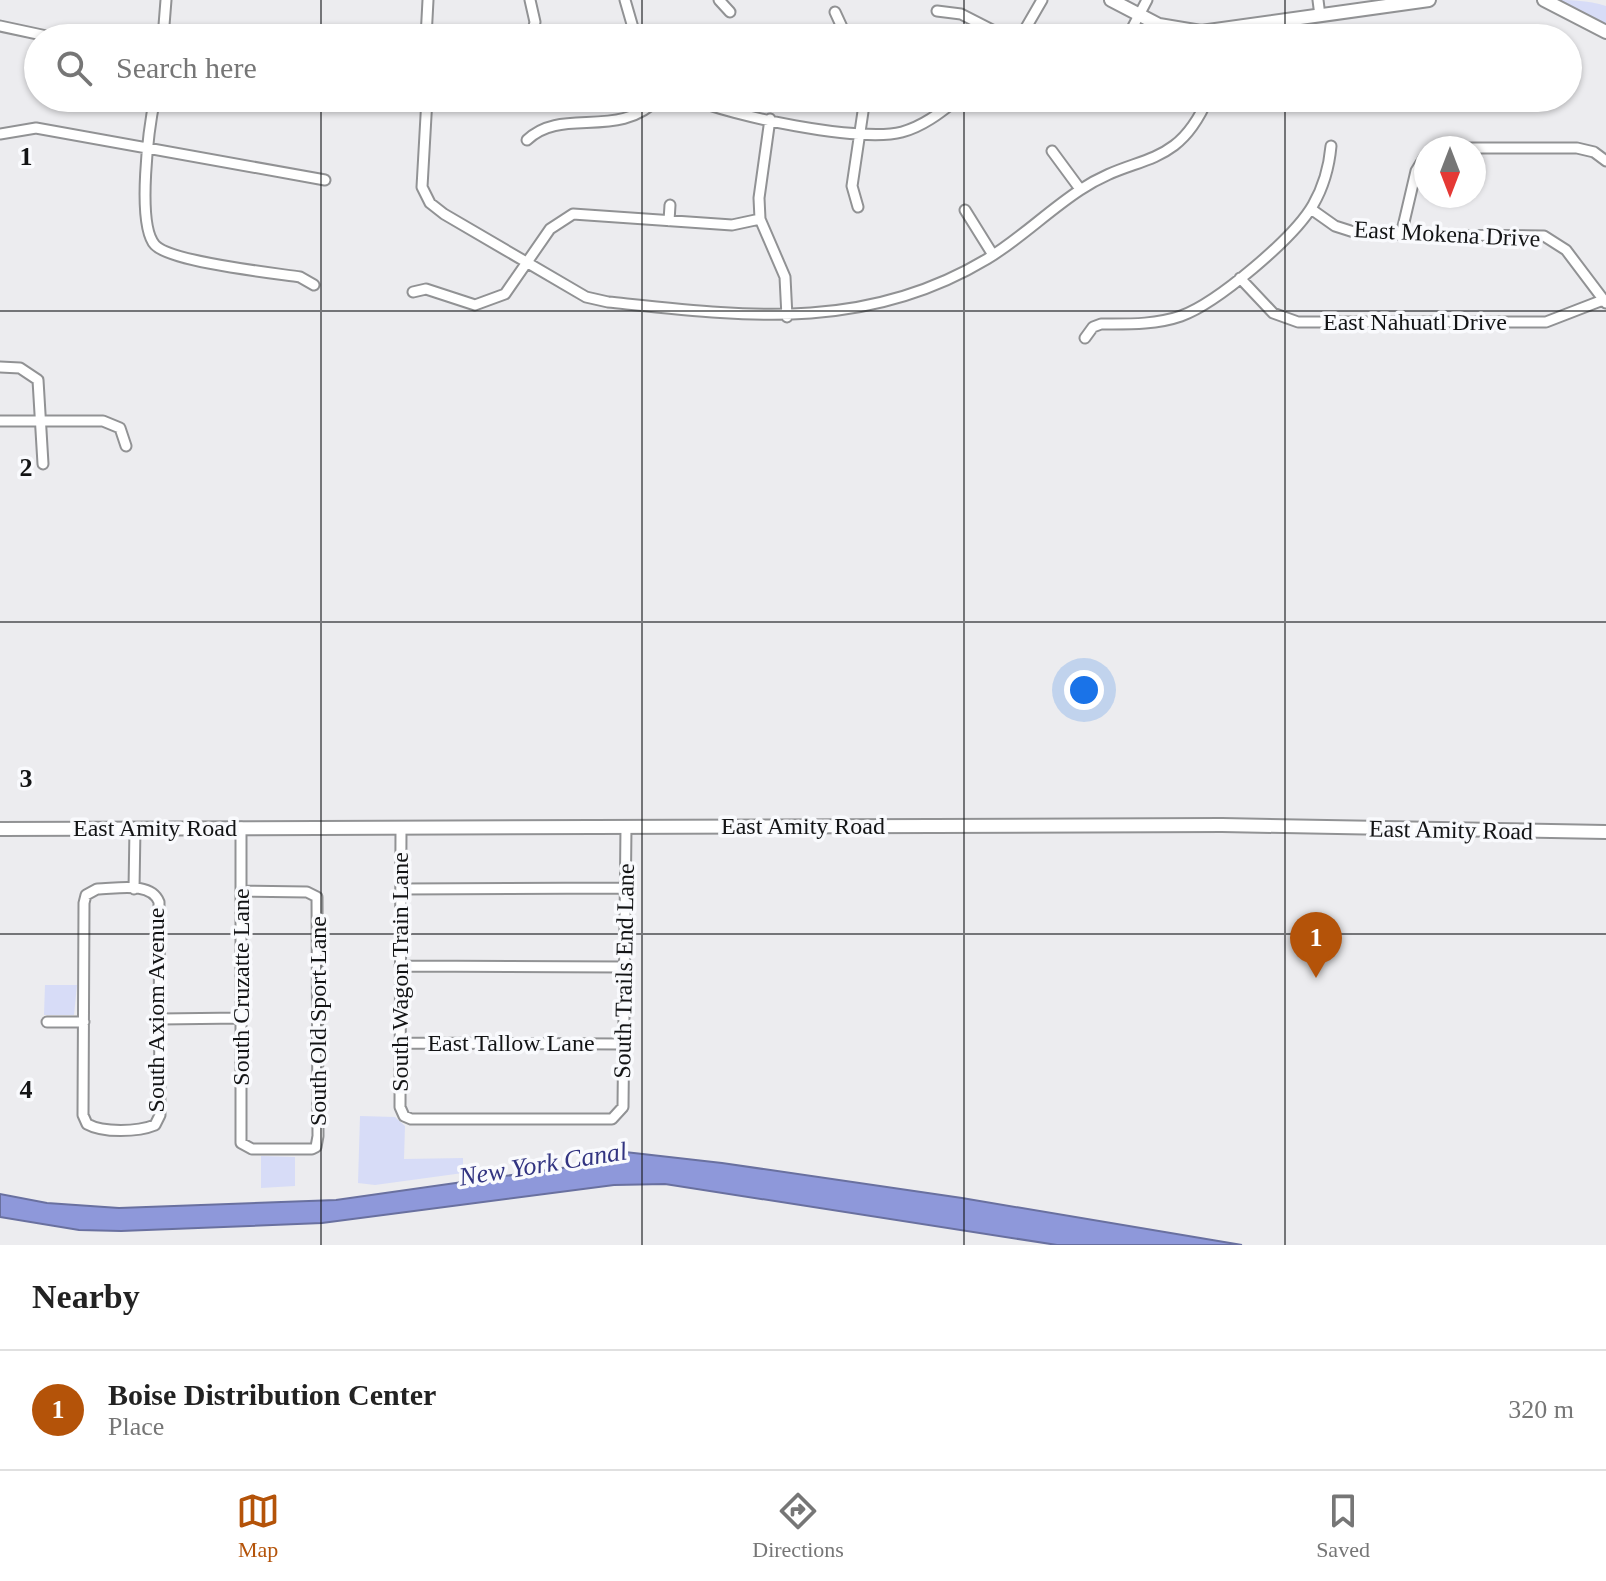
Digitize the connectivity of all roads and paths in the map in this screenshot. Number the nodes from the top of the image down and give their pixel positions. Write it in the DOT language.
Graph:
graph roads {
  1 [pos="166,0"];
  2 [pos="428,0"];
  3 [pos="530,0"];
  4 [pos="625,0"];
  5 [pos="719,0"];
  6 [pos="1042,0"];
  7 [pos="1111,0"];
  8 [pos="1147,0"];
  9 [pos="1318,0"];
  10 [pos="1429,0"];
  11 [pos="1544,0"];
  12 [pos="937,11"];
  13 [pos="730,12"];
  14 [pos="835,12"];
  15 [pos="1138,15"];
  16 [pos="1320,16"];
  17 [pos="164,24"];
  18 [pos="427,24"];
  19 [pos="534,24"];
  20 [pos="632,24"];
  21 [pos="841,24"];
  22 [pos="981,24"];
  23 [pos="1028,24"];
  24 [pos="1134,24"];
  25 [pos="1163,24"];
  26 [pos="1276,24"];
  27 [pos="0,26"];
  28 [pos="24,31"];
  29 [pos="1606,32"];
  30 [pos="153,112"];
  31 [pos="426,112"];
  32 [pos="640,112"];
  33 [pos="732,112"];
  34 [pos="863,112"];
  35 [pos="939,112"];
  36 [pos="1202,112"];
  37 [pos="770,119"];
  38 [pos="0,134"];
  39 [pos="861,135"];
  40 [pos="527,140"];
  41 [pos="1331,146"];
  42 [pos="149,147"];
  43 [pos="1486,148"];
  44 [pos="1052,151"];
  45 [pos="1606,161"];
  46 [pos="325,180"];
  47 [pos="1414,180"];
  48 [pos="1080,189"];
  49 [pos="670,205"];
  50 [pos="858,207"];
  51 [pos="1311,209"];
  52 [pos="965,210"];
  53 [pos="760,219"];
  54 [pos="669,221"];
  55 [pos="1401,235"];
  56 [pos="993,255"];
  57 [pos="528,264"];
  58 [pos="1240,278"];
  59 [pos="314,285"];
  60 [pos="413,292"];
  61 [pos="1605,301"];
  62 [pos="787,317"];
  63 [pos="1085,338"];
  64 [pos="0,367"];
  65 [pos="0,421"];
  66 [pos="41,421"];
  67 [pos="126,446"];
  68 [pos="43,464"];
  69 [pos="241,827"];
  70 [pos="626,827"];
  71 [pos="135,828"];
  72 [pos="401,828"];
  73 [pos="0,829"];
  74 [pos="1606,832"];
  75 [pos="625,888"];
  76 [pos="134,889"];
  77 [pos="401,889"];
  78 [pos="241,891"];
  79 [pos="400,966"];
  80 [pos="624,967"];
  81 [pos="241,1018"];
  82 [pos="160,1019"];
  83 [pos="47,1022"];
  84 [pos="84,1022"];
  85 [pos="400,1043"];
  86 [pos="623,1044"];
  87 [pos="620,1114"];
  88 [pos="242,1147"];
  1 -- 17 [label="street"];
  2 -- 18 [label="street"];
  3 -- 19 [label="street"];
  4 -- 20 [label="street"];
  5 -- 13 [label="street"];
  6 -- 23 [label="street"];
  7 -- 15 [label="street"];
  8 -- 15 [label="street"];
  9 -- 16 [label="street"];
  10 -- 16 [label="street"];
  11 -- 29 [label="street"];
  12 -- 22 [label="street"];
  14 -- 21 [label="street"];
  15 -- 24 [label="street"];
  15 -- 25 [label="street"];
  16 -- 26 [label="street"];
  27 -- 28 [label="street"];
  30 -- 42 [label="street"];
  31 -- 57 [label="street"];
  32 -- 40 [label="street"];
  33 -- 37 [label="street"];
  34 -- 39 [label="street"];
  35 -- 39 [label="street"];
  36 -- 48 [label="street"];
  37 -- 39 [label="street"];
  37 -- 53 [label="street"];
  38 -- 42 [label="street"];
  39 -- 50 [label="street"];
  41 -- 51 [label="street"];
  42 -- 46 [label="street"];
  42 -- 59 [label="street"];
  43 -- 45 [label="street"];
  44 -- 48 [label="street"];
  47 -- 55 [label="street"];
  48 -- 56 [label="street"];
  49 -- 54 [label="street"];
  51 -- 55 [label="street, East Mokena Drive"];
  51 -- 58 [label="street"];
  52 -- 56 [label="street"];
  53 -- 54 [label="street"];
  53 -- 62 [label="street"];
  54 -- 57 [label="street"];
  55 -- 61 [label="street, East Mokena Drive"];
  56 -- 62 [label="street"];
  57 -- 60 [label="street"];
  57 -- 62 [label="street"];
  58 -- 61 [label="street, East Nahuatl Drive"];
  58 -- 63 [label="street"];
  64 -- 66 [label="street"];
  65 -- 66 [label="street"];
  66 -- 67 [label="street"];
  66 -- 68 [label="street"];
  69 -- 71 [label="street, East Amity Road"];
  69 -- 72 [label="street, East Amity Road"];
  69 -- 78 [label="street, South Cruzatte Lane"];
  70 -- 72 [label="street, East Amity Road"];
  70 -- 74 [label="street, East Amity Road"];
  70 -- 75 [label="street, South Trails End Lane"];
  71 -- 73 [label="street, East Amity Road"];
  71 -- 76 [label="street"];
  72 -- 77 [label="street, South Wagon Train Lane"];
  75 -- 77 [label="street"];
  75 -- 80 [label="street, South Trails End Lane"];
  76 -- 82 [label="street, South Axiom Avenue"];
  76 -- 84 [label="street"];
  77 -- 79 [label="street, South Wagon Train Lane"];
  78 -- 81 [label="street, South Cruzatte Lane"];
  78 -- 88 [label="street, South Old Sport Lane"];
  79 -- 80 [label="street"];
  79 -- 85 [label="street, South Wagon Train Lane"];
  80 -- 86 [label="street, South Trails End Lane"];
  81 -- 82 [label="street"];
  81 -- 88 [label="street, South Cruzatte Lane"];
  82 -- 84 [label="street, South Axiom Avenue"];
  83 -- 84 [label="street"];
  85 -- 86 [label="street, East Tallow Lane"];
  85 -- 87 [label="street, South Wagon Train Lane"];
  86 -- 87 [label="street, South Trails End Lane"];
}
